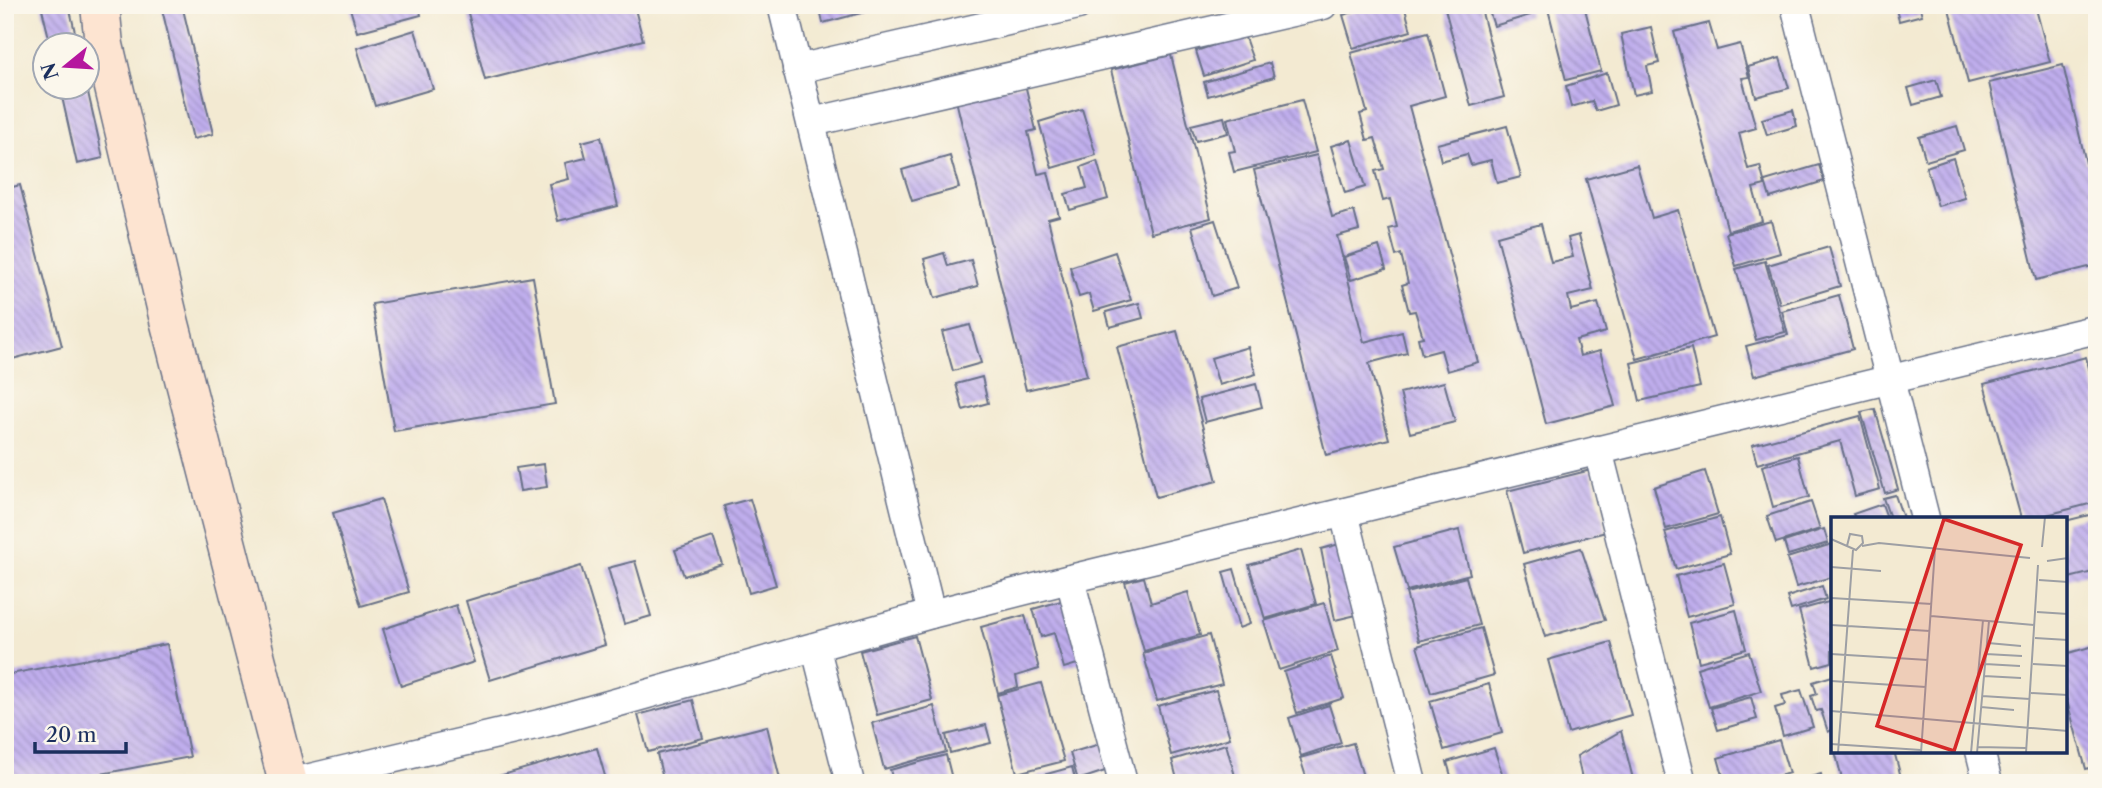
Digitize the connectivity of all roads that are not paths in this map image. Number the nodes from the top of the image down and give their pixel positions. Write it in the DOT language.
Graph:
graph roads {
  1 [pos="86,5"];
  2 [pos="100,5"];
  3 [pos="782,5"];
  4 [pos="1078,5"];
  5 [pos="1323,5"];
  6 [pos="1795,5"];
  7 [pos="1010,13"];
  8 [pos="104,46"];
  9 [pos="797,69"];
  10 [pos="812,122"];
  11 [pos="2097,329"];
  12 [pos="1891,379"];
  13 [pos="1598,450"];
  14 [pos="1344,513"];
  15 [pos="1925,517"];
  16 [pos="1070,579"];
  17 [pos="931,614"];
  18 [pos="816,649"];
  19 [pos="1980,753"];
  20 [pos="289,783"];
  21 [pos="850,783"];
  22 [pos="1123,783"];
  23 [pos="1412,783"];
  24 [pos="1682,783"];
  25 [pos="1988,783"];
  1 -- 8 [label="main road"];
  2 -- 8 [label="main road"];
  3 -- 9 [label="street"];
  4 -- 7 [label="street"];
  5 -- 10 [label="street"];
  6 -- 12 [label="street"];
  7 -- 9 [label="street"];
  8 -- 20 [label="main road"];
  9 -- 10 [label="street"];
  10 -- 17 [label="street"];
  11 -- 12 [label="street"];
  12 -- 13 [label="street"];
  12 -- 15 [label="street"];
  13 -- 14 [label="street"];
  13 -- 24 [label="street"];
  14 -- 16 [label="street"];
  14 -- 23 [label="street"];
  16 -- 17 [label="street"];
  16 -- 22 [label="street"];
  17 -- 18 [label="street"];
  18 -- 20 [label="street"];
  18 -- 21 [label="street"];
  19 -- 25 [label="street"];
}
